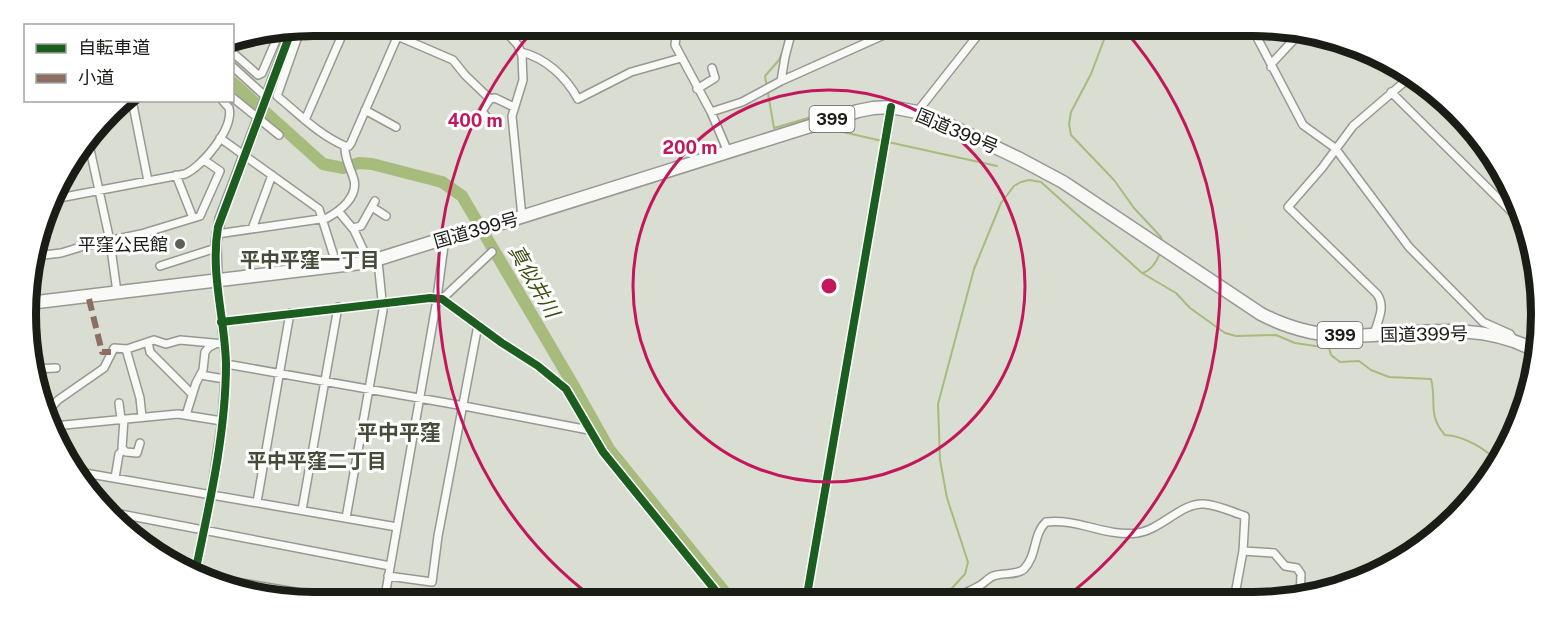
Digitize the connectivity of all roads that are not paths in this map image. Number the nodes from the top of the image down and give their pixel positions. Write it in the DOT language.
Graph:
graph roads {
  1 [pos="342,36"];
  2 [pos="398,36"];
  3 [pos="511,36"];
  4 [pos="677,36"];
  5 [pos="790,36"];
  6 [pos="882,36"];
  7 [pos="974,36"];
  8 [pos="1256,36"];
  9 [pos="294,37"];
  10 [pos="284,38"];
  11 [pos="285,38"];
  12 [pos="1294,39"];
  13 [pos="521,52"];
  14 [pos="234,54"];
  15 [pos="681,58"];
  16 [pos="1271,67"];
  17 [pos="234,68"];
  18 [pos="712,68"];
  19 [pos="781,81"];
  20 [pos="1405,81"];
  21 [pos="697,88"];
  22 [pos="1391,92"];
  23 [pos="266,97"];
  24 [pos="234,98"];
  25 [pos="490,99"];
  26 [pos="224,102"];
  27 [pos="133,104"];
  28 [pos="514,107"];
  29 [pos="891,108"];
  30 [pos="365,110"];
  31 [pos="711,112"];
  32 [pos="917,112"];
  33 [pos="258,116"];
  34 [pos="488,119"];
  35 [pos="305,120"];
  36 [pos="396,127"];
  37 [pos="279,135"];
  38 [pos="220,138"];
  39 [pos="345,146"];
  40 [pos="1335,148"];
  41 [pos="90,150"];
  42 [pos="728,152"];
  43 [pos="244,154"];
  44 [pos="204,159"];
  45 [pos="176,175"];
  46 [pos="272,175"];
  47 [pos="148,181"];
  48 [pos="99,191"];
  49 [pos="62,198"];
  50 [pos="1511,211"];
  51 [pos="339,212"];
  52 [pos="386,216"];
  53 [pos="522,217"];
  54 [pos="193,218"];
  55 [pos="322,219"];
  56 [pos="353,228"];
  57 [pos="252,229"];
  58 [pos="217,234"];
  59 [pos="445,238"];
  60 [pos="110,241"];
  61 [pos="216,248"];
  62 [pos="492,252"];
  63 [pos="42,255"];
  64 [pos="374,261"];
  65 [pos="160,266"];
  66 [pos="337,266"];
  67 [pos="217,281"];
  68 [pos="117,292"];
  69 [pos="439,298"];
  70 [pos="37,302"];
  71 [pos="383,303"];
  72 [pos="338,307"];
  73 [pos="291,313"];
  74 [pos="221,322"];
  75 [pos="478,325"];
  76 [pos="1374,334"];
  77 [pos="1514,341"];
  78 [pos="148,342"];
  79 [pos="215,344"];
  80 [pos="224,344"];
  81 [pos="1529,348"];
  82 [pos="126,349"];
  83 [pos="226,364"];
  84 [pos="56,368"];
  85 [pos="41,369"];
  86 [pos="280,374"];
  87 [pos="200,375"];
  88 [pos="225,379"];
  89 [pos="325,382"];
  90 [pos="369,389"];
  91 [pos="192,394"];
  92 [pos="419,399"];
  93 [pos="119,403"];
  94 [pos="52,406"];
  95 [pos="464,406"];
  96 [pos="186,415"];
  97 [pos="142,417"];
  98 [pos="122,419"];
  99 [pos="222,421"];
  100 [pos="60,425"];
  101 [pos="589,430"];
  102 [pos="140,443"];
  103 [pos="123,450"];
  104 [pos="86,473"];
  105 [pos="115,478"];
  106 [pos="211,494"];
  107 [pos="257,502"];
  108 [pos="302,510"];
  109 [pos="121,514"];
  110 [pos="346,518"];
  111 [pos="397,527"];
  112 [pos="204,530"];
  113 [pos="1243,550"];
  114 [pos="197,566"];
  115 [pos="390,566"];
  116 [pos="388,576"];
  117 [pos="243,583"];
  118 [pos="1300,588"];
  119 [pos="286,590"];
  120 [pos="386,592"];
  121 [pos="716,592"];
  122 [pos="808,592"];
  123 [pos="964,592"];
  124 [pos="1235,592"];
  1 -- 35 [label="street"];
  2 -- 25 [label="street"];
  2 -- 30 [label="street"];
  3 -- 13 [label="street"];
  4 -- 15 [label="street"];
  5 -- 19 [label="street"];
  6 -- 19 [label="street"];
  7 -- 32 [label="street"];
  8 -- 16 [label="street"];
  9 -- 35 [label="street"];
  10 -- 14 [label="street"];
  11 -- 23 [label="street"];
  12 -- 16 [label="street"];
  13 -- 15 [label="street"];
  13 -- 28 [label="street"];
  15 -- 21 [label="street"];
  16 -- 40 [label="street"];
  17 -- 23 [label="street"];
  18 -- 21 [label="street"];
  19 -- 31 [label="street"];
  20 -- 22 [label="street"];
  21 -- 31 [label="street"];
  22 -- 40 [label="street"];
  22 -- 50 [label="street"];
  23 -- 33 [label="street"];
  24 -- 33 [label="street"];
  25 -- 28 [label="street"];
  25 -- 34 [label="street"];
  26 -- 38 [label="street"];
  27 -- 47 [label="street"];
  28 -- 53 [label="street"];
  29 -- 32 [label="highway, 国道399号 / 399"];
  29 -- 42 [label="highway, 国道399号 / 399"];
  29 -- 122 [label="street"];
  30 -- 36 [label="street"];
  30 -- 39 [label="street"];
  31 -- 42 [label="street"];
  32 -- 76 [label="highway, 国道399号 / 399"];
  33 -- 37 [label="street"];
  33 -- 43 [label="street"];
  35 -- 39 [label="street"];
  38 -- 43 [label="street"];
  38 -- 44 [label="street"];
  39 -- 51 [label="street"];
  40 -- 76 [label="street"];
  40 -- 77 [label="street"];
  41 -- 48 [label="street"];
  42 -- 53 [label="highway, 国道399号 / 399"];
  43 -- 46 [label="street"];
  43 -- 58 [label="street"];
  44 -- 45 [label="street"];
  44 -- 54 [label="street"];
  45 -- 47 [label="street"];
  45 -- 54 [label="street"];
  46 -- 55 [label="street"];
  46 -- 57 [label="street"];
  47 -- 48 [label="street"];
  48 -- 49 [label="street"];
  48 -- 60 [label="street"];
  51 -- 55 [label="street"];
  51 -- 56 [label="street"];
  52 -- 56 [label="street"];
  53 -- 59 [label="highway, 国道399号 / 399"];
  54 -- 60 [label="street"];
  55 -- 57 [label="street"];
  55 -- 66 [label="street"];
  56 -- 64 [label="street"];
  57 -- 58 [label="street"];
  58 -- 61 [label="street"];
  59 -- 64 [label="highway, 国道399号 / 399"];
  59 -- 69 [label="street"];
  60 -- 63 [label="street"];
  60 -- 68 [label="street"];
  61 -- 65 [label="street"];
  61 -- 67 [label="street"];
  62 -- 69 [label="street"];
  64 -- 66 [label="highway, 国道399号 / 399"];
  64 -- 71 [label="street"];
  66 -- 67 [label="highway, 国道399号 / 399"];
  67 -- 68 [label="highway, 国道399号 / 399"];
  67 -- 74 [label="street"];
  68 -- 70 [label="highway, 国道399号 / 399"];
  69 -- 71 [label="street"];
  69 -- 75 [label="street"];
  69 -- 92 [label="street"];
  71 -- 72 [label="street"];
  71 -- 90 [label="street"];
  72 -- 73 [label="street"];
  72 -- 89 [label="street"];
  73 -- 74 [label="street"];
  73 -- 86 [label="street"];
  74 -- 80 [label="street"];
  75 -- 95 [label="street"];
  75 -- 101 [label="street"];
  76 -- 77 [label="highway, 国道399号 / 399"];
  77 -- 81 [label="highway, 国道399号 / 399"];
  78 -- 79 [label="street"];
  78 -- 82 [label="street"];
  78 -- 91 [label="street"];
  79 -- 80 [label="street"];
  79 -- 87 [label="street"];
  80 -- 83 [label="street"];
  82 -- 94 [label="street"];
  82 -- 97 [label="street"];
  83 -- 86 [label="street"];
  83 -- 88 [label="street"];
  84 -- 85 [label="street"];
  86 -- 89 [label="street"];
  86 -- 107 [label="street"];
  87 -- 88 [label="street"];
  87 -- 91 [label="street"];
  88 -- 99 [label="street"];
  89 -- 90 [label="street"];
  89 -- 108 [label="street"];
  90 -- 92 [label="street"];
  90 -- 110 [label="street"];
  91 -- 96 [label="street"];
  92 -- 95 [label="street"];
  92 -- 111 [label="street"];
  93 -- 98 [label="street"];
  95 -- 101 [label="street"];
  95 -- 116 [label="street"];
  96 -- 97 [label="street"];
  96 -- 99 [label="street"];
  97 -- 98 [label="street"];
  98 -- 100 [label="street"];
  98 -- 103 [label="street"];
  99 -- 106 [label="street"];
  101 -- 121 [label="street"];
  102 -- 103 [label="street"];
  103 -- 105 [label="street"];
  104 -- 105 [label="street"];
  105 -- 106 [label="street"];
  106 -- 107 [label="street"];
  106 -- 112 [label="street"];
  107 -- 108 [label="street"];
  108 -- 110 [label="street"];
  109 -- 112 [label="street"];
  110 -- 111 [label="street"];
  111 -- 115 [label="street"];
  112 -- 114 [label="street"];
  112 -- 115 [label="street"];
  113 -- 118 [label="street"];
  113 -- 123 [label="street"];
  113 -- 124 [label="street"];
  115 -- 116 [label="street"];
  116 -- 120 [label="street"];
  117 -- 119 [label="street"];
}
